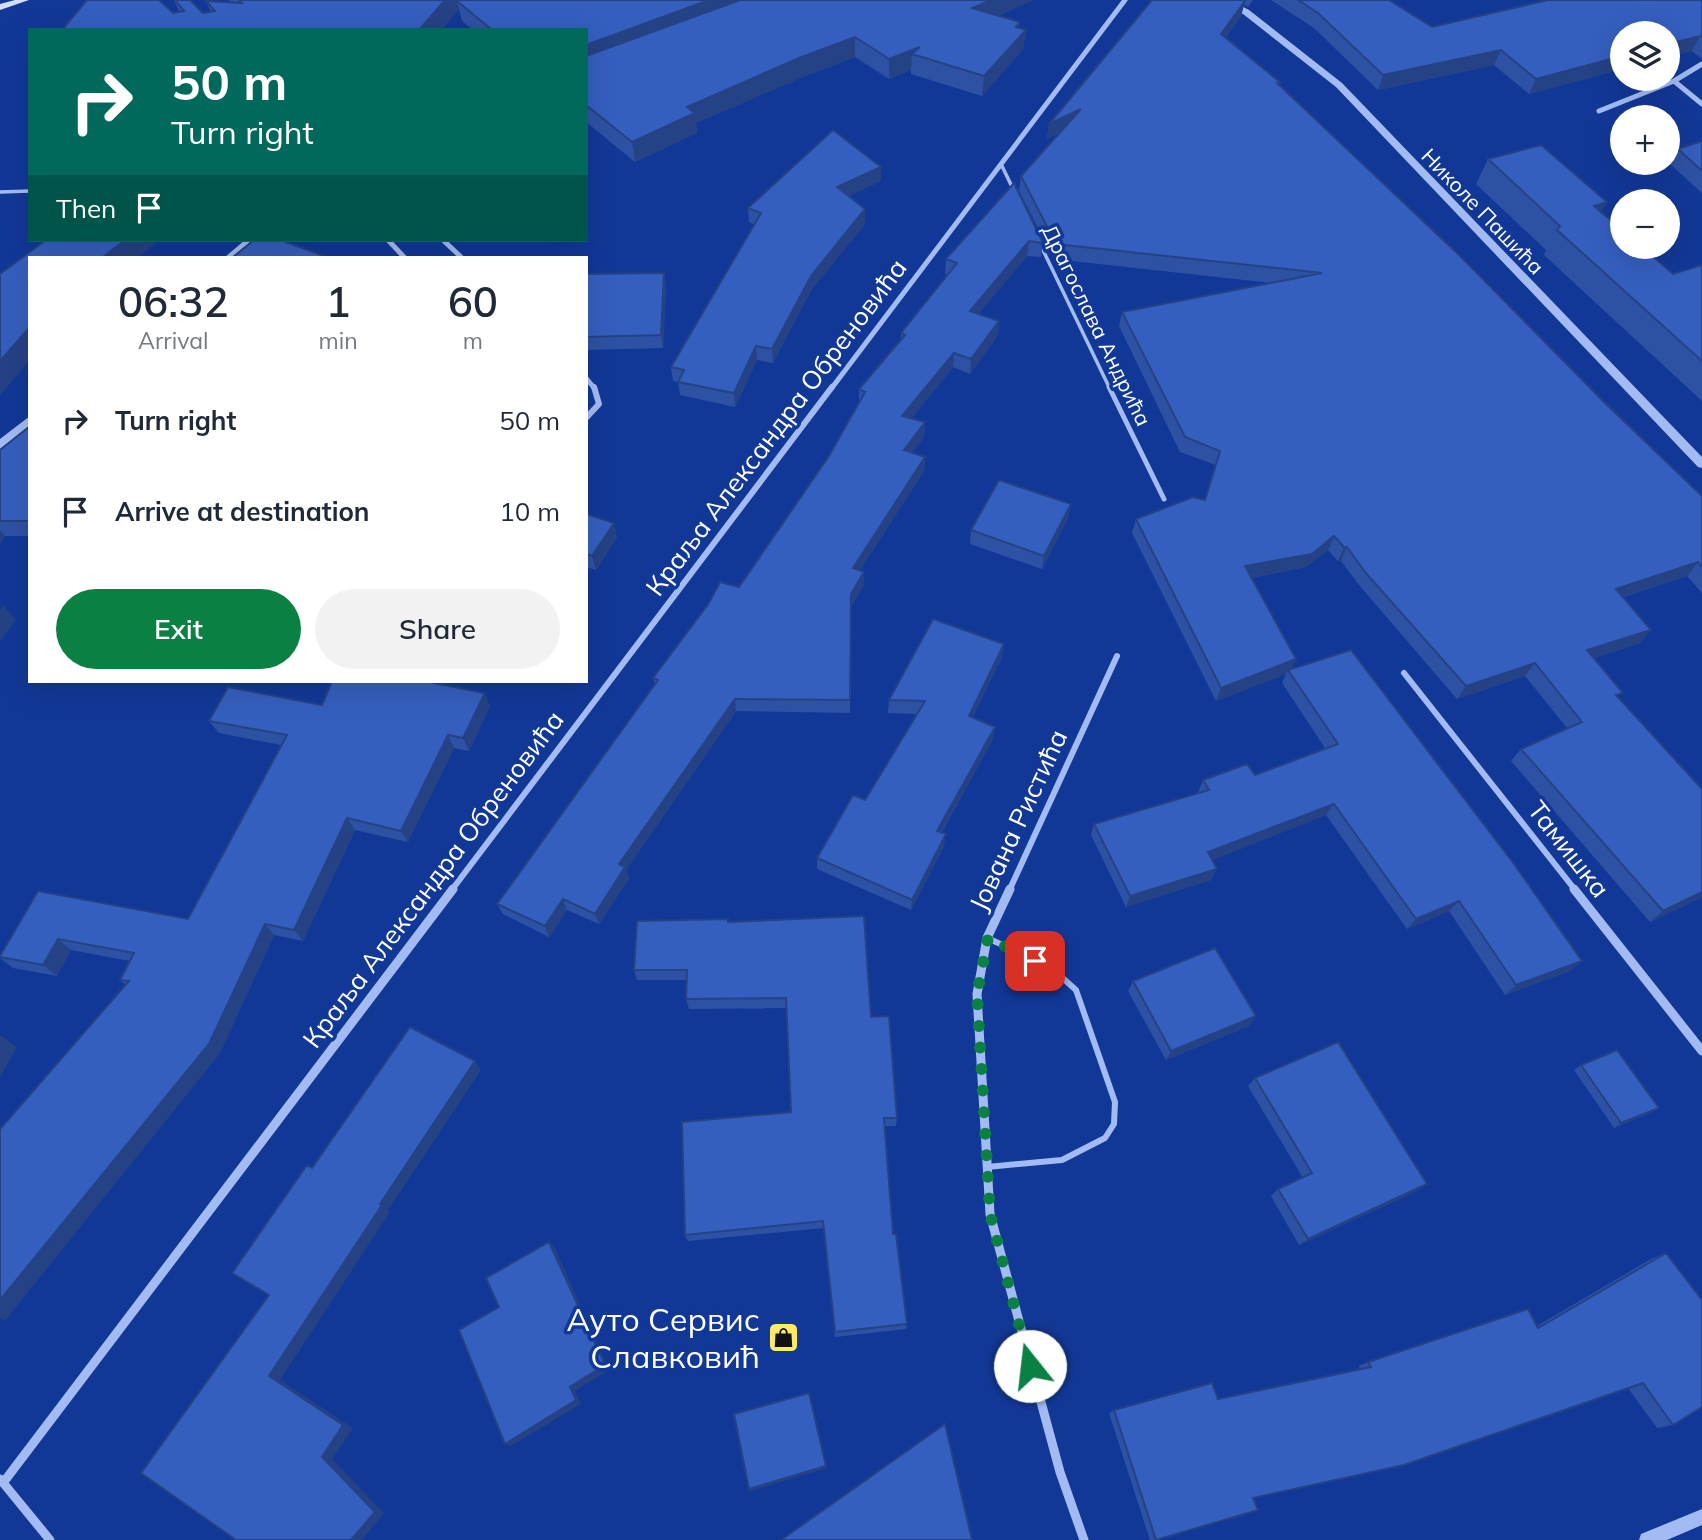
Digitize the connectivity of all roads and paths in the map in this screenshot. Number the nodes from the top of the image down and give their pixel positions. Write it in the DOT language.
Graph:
graph roads {
  1 [pos="25,0"];
  2 [pos="1125,0"];
  3 [pos="1224,0"];
  4 [pos="0,7"];
  5 [pos="1702,64"];
  6 [pos="1680,77"];
  7 [pos="1680,86"];
  8 [pos="1649,91"];
  9 [pos="1702,104"];
  10 [pos="1599,111"];
  11 [pos="1001,164"];
  12 [pos="28,191"];
  13 [pos="0,192"];
  14 [pos="1019,202"];
  15 [pos="1037,239"];
  16 [pos="248,242"];
  17 [pos="390,242"];
  18 [pos="445,242"];
  19 [pos="230,256"];
  20 [pos="403,256"];
  21 [pos="460,256"];
  22 [pos="588,380"];
  23 [pos="588,417"];
  24 [pos="28,422"];
  25 [pos="0,445"];
  26 [pos="1702,464"];
  27 [pos="1164,499"];
  28 [pos="1117,656"];
  29 [pos="1404,673"];
  30 [pos="988,938"];
  31 [pos="1702,1051"];
  32 [pos="987,1167"];
  33 [pos="1,1483"];
  34 [pos="1702,1517"];
  35 [pos="50,1540"];
  36 [pos="1084,1540"];
  37 [pos="1647,1540"];
  1 -- 4 [label="main road"];
  2 -- 11 [label="street, Краља Александра Обреновића"];
  3 -- 26 [label="street, Николе Пашића"];
  5 -- 6 [label="street"];
  7 -- 9 [label="street"];
  8 -- 10 [label="street"];
  11 -- 14 [label="lane, Драгослава Андрића"];
  11 -- 33 [label="street, Краља Александра Обреновића"];
  12 -- 13 [label="lane"];
  15 -- 27 [label="lane, Драгослава Андрића"];
  16 -- 19 [label="street"];
  17 -- 20 [label="street"];
  18 -- 21 [label="street"];
  22 -- 23 [label="street"];
  24 -- 25 [label="street"];
  28 -- 30 [label="street, Јована Ристића"];
  29 -- 31 [label="street, Тамишка"];
  30 -- 32 [label="street, Јована Ристића"];
  30 -- 32 [label="lane"];
  32 -- 36 [label="street, Јована Ристића"];
  33 -- 35 [label="street"];
  34 -- 37 [label="street"];
}
